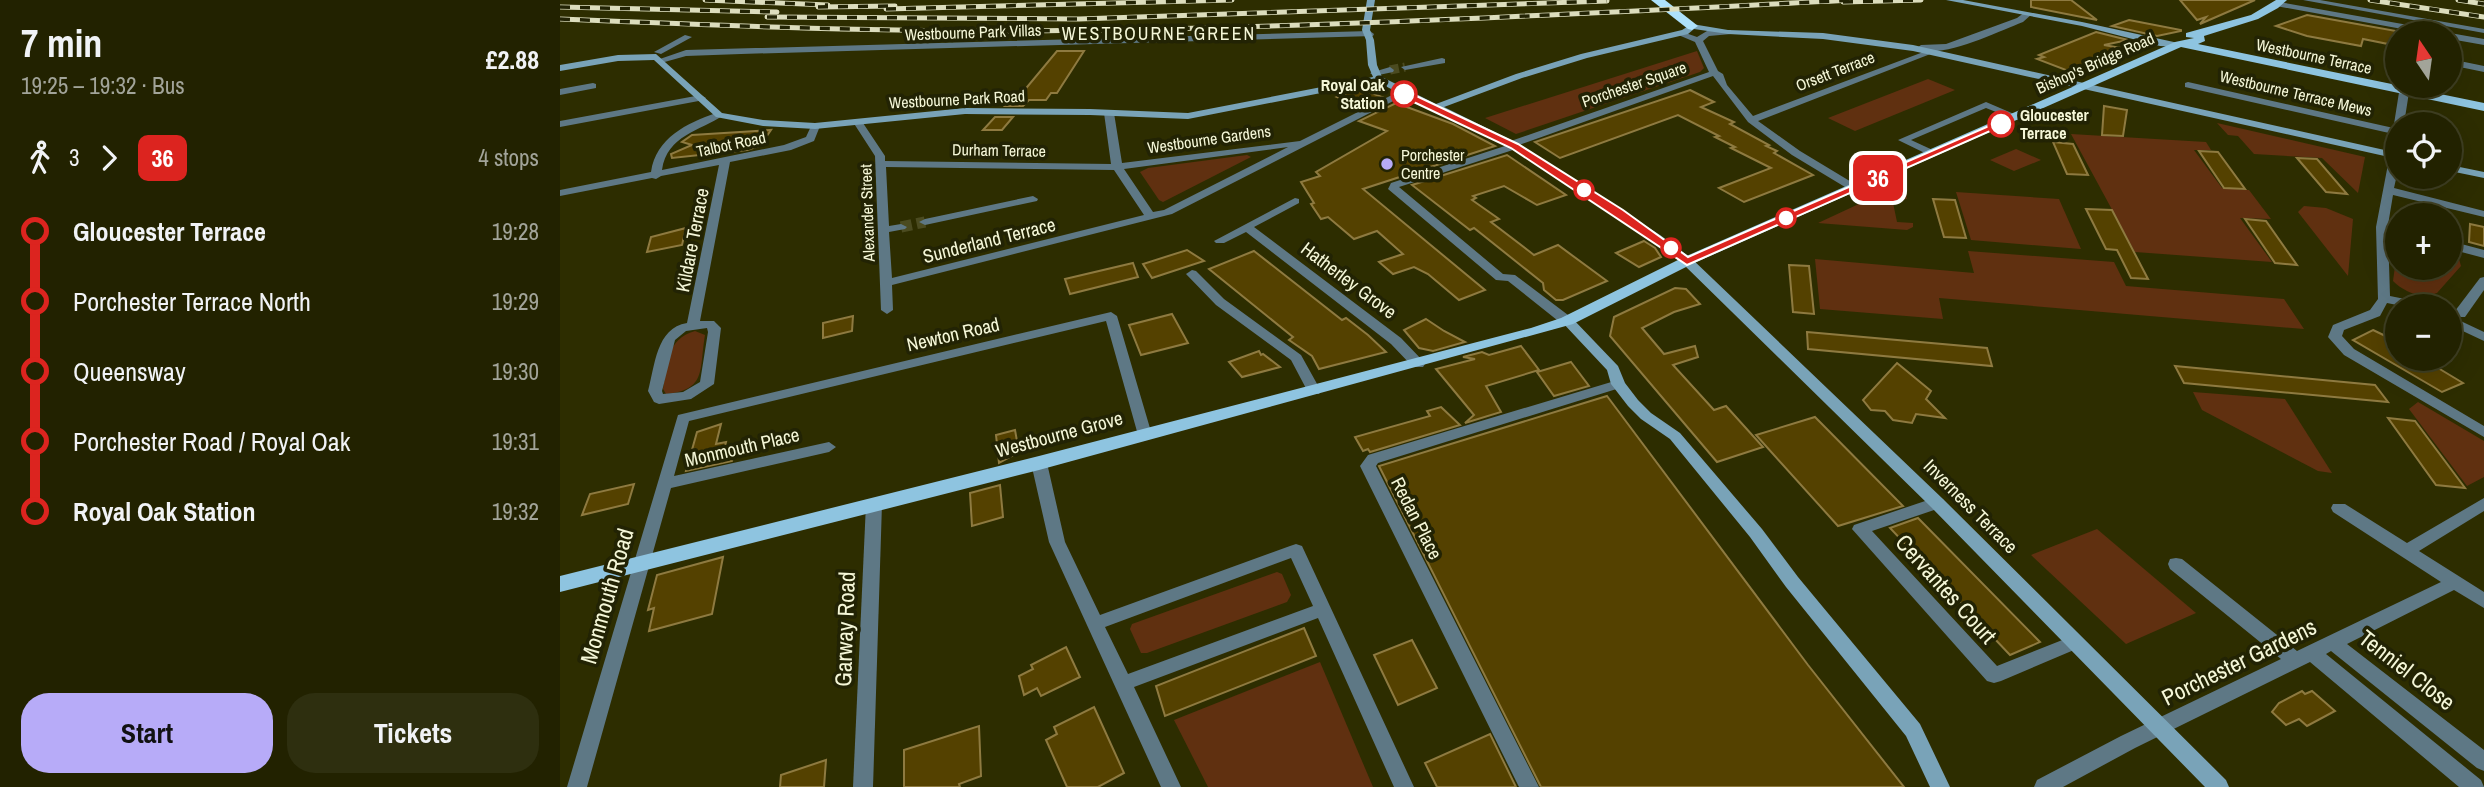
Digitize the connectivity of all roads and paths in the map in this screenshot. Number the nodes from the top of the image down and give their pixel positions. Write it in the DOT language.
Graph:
graph roads {
  1 [pos="1371,0"];
  2 [pos="1380,0"];
  3 [pos="1657,0"];
  4 [pos="1950,0"];
  5 [pos="2307,0"];
  6 [pos="1968,1"];
  7 [pos="2281,2"];
  8 [pos="2028,14"];
  9 [pos="1687,23"];
  10 [pos="2385,25"];
  11 [pos="2484,31"];
  12 [pos="1728,32"];
  13 [pos="1370,34"];
  14 [pos="1679,34"];
  15 [pos="688,37"];
  16 [pos="2462,38"];
  17 [pos="1698,40"];
  18 [pos="2484,42"];
  19 [pos="2179,44"];
  20 [pos="1947,47"];
  21 [pos="1913,48"];
  22 [pos="1929,53"];
  23 [pos="648,56"];
  24 [pos="1962,58"];
  25 [pos="661,60"];
  26 [pos="1442,61"];
  27 [pos="2462,64"];
  28 [pos="1405,67"];
  29 [pos="560,68"];
  30 [pos="2484,69"];
  31 [pos="1390,70"];
  32 [pos="1714,73"];
  33 [pos="1376,76"];
  34 [pos="1701,78"];
  35 [pos="2385,84"];
  36 [pos="1723,85"];
  37 [pos="2089,85"];
  38 [pos="2188,85"];
  39 [pos="593,86"];
  40 [pos="560,92"];
  41 [pos="1402,93"];
  42 [pos="2447,98"];
  43 [pos="701,99"];
  44 [pos="1436,107"];
  45 [pos="2484,107"];
  46 [pos="1110,113"];
  47 [pos="719,116"];
  48 [pos="2016,117"];
  49 [pos="1751,120"];
  50 [pos="858,121"];
  51 [pos="560,124"];
  52 [pos="815,126"];
  53 [pos="2385,132"];
  54 [pos="1306,142"];
  55 [pos="1513,145"];
  56 [pos="2385,152"];
  57 [pos="1933,154"];
  58 [pos="725,162"];
  59 [pos="881,164"];
  60 [pos="1117,167"];
  61 [pos="2462,171"];
  62 [pos="656,176"];
  63 [pos="2484,176"];
  64 [pos="1854,188"];
  65 [pos="2388,190"];
  66 [pos="561,198"];
  67 [pos="1033,199"];
  68 [pos="1295,201"];
  69 [pos="2484,214"];
  70 [pos="1151,217"];
  71 [pos="925,222"];
  72 [pos="901,227"];
  73 [pos="2382,227"];
  74 [pos="2385,228"];
  75 [pos="1250,229"];
  76 [pos="883,230"];
  77 [pos="1101,230"];
  78 [pos="1220,241"];
  79 [pos="2462,248"];
  80 [pos="2484,254"];
  81 [pos="1687,261"];
  82 [pos="1192,274"];
  83 [pos="2484,281"];
  84 [pos="885,283"];
  85 [pos="2384,299"];
  86 [pos="887,310"];
  87 [pos="2462,310"];
  88 [pos="1567,321"];
  89 [pos="2462,323"];
  90 [pos="693,325"];
  91 [pos="2484,337"];
  92 [pos="1418,364"];
  93 [pos="1618,384"];
  94 [pos="1314,391"];
  95 [pos="683,418"];
  96 [pos="2484,432"];
  97 [pos="1145,435"];
  98 [pos="829,447"];
  99 [pos="1039,463"];
  100 [pos="664,484"];
  101 [pos="1937,503"];
  102 [pos="874,504"];
  103 [pos="2484,504"];
  104 [pos="2339,508"];
  105 [pos="2407,551"];
  106 [pos="642,564"];
  107 [pos="2176,565"];
  108 [pos="2456,582"];
  109 [pos="560,584"];
  110 [pos="2484,601"];
  111 [pos="1323,609"];
  112 [pos="1094,624"];
  113 [pos="2075,642"];
  114 [pos="2333,643"];
  115 [pos="2305,657"];
  116 [pos="1122,684"];
  117 [pos="2162,728"];
  118 [pos="2484,762"];
  119 [pos="577,787"];
  120 [pos="863,787"];
  121 [pos="1171,787"];
  122 [pos="1404,787"];
  123 [pos="1529,787"];
  124 [pos="1940,787"];
  125 [pos="2044,787"];
  126 [pos="2219,787"];
  127 [pos="2474,787"];
  1 -- 13 [label="street"];
  2 -- 13 [label="street"];
  3 -- 9 [label="highway"];
  4 -- 6 [label="street, Westbourne Terrace"];
  5 -- 11 [label="street"];
  6 -- 8 [label="street, Westbourne Terrace"];
  7 -- 10 [label="street"];
  7 -- 19 [label="main road, Bishop's Bridge Road"];
  8 -- 19 [label="street, Westbourne Terrace"];
  8 -- 20 [label="street"];
  9 -- 12 [label="street"];
  9 -- 14 [label="street"];
  12 -- 17 [label="street"];
  12 -- 21 [label="street"];
  13 -- 25 [label="street, Westbourne Park Villas"];
  13 -- 33 [label="street"];
  14 -- 17 [label="street, Porchester Square"];
  14 -- 44 [label="street"];
  15 -- 23 [label="street"];
  16 -- 18 [label="street"];
  17 -- 32 [label="street, Porchester Square"];
  19 -- 35 [label="main road, Westbourne Terrace"];
  19 -- 37 [label="main road, Bishop's Bridge Road"];
  20 -- 21 [label="street"];
  20 -- 24 [label="street"];
  21 -- 22 [label="street"];
  22 -- 24 [label="street"];
  22 -- 49 [label="street, Orsett Terrace"];
  23 -- 25 [label="street"];
  23 -- 29 [label="street"];
  24 -- 37 [label="street"];
  25 -- 43 [label="street"];
  26 -- 28 [label="street"];
  27 -- 30 [label="street"];
  31 -- 33 [label="street"];
  32 -- 34 [label="street, Porchester Square"];
  32 -- 36 [label="street"];
  33 -- 41 [label="street, Inverness Terrace"];
  33 -- 46 [label="street, Westbourne Park Road"];
  34 -- 36 [label="street"];
  34 -- 55 [label="street, Porchester Square"];
  36 -- 49 [label="street"];
  37 -- 48 [label="main road, Bishop's Bridge Road"];
  37 -- 56 [label="street"];
  38 -- 53 [label="street, Westbourne Terrace Mews"];
  39 -- 40 [label="street"];
  41 -- 44 [label="street, Inverness Terrace"];
  41 -- 54 [label="street, Westbourne Gardens"];
  42 -- 45 [label="main road, Westbourne Terrace"];
  43 -- 47 [label="street"];
  43 -- 51 [label="street"];
  44 -- 55 [label="street, Inverness Terrace"];
  46 -- 50 [label="street, Westbourne Park Road"];
  46 -- 60 [label="street"];
  47 -- 52 [label="street, Westbourne Park Road"];
  47 -- 62 [label="street"];
  48 -- 57 [label="main road, Bishop's Bridge Road"];
  48 -- 57 [label="street"];
  49 -- 64 [label="street"];
  50 -- 52 [label="street, Westbourne Park Road"];
  50 -- 59 [label="street, Alexander Street"];
  52 -- 58 [label="street, Talbot Road"];
  54 -- 60 [label="street, Westbourne Gardens"];
  54 -- 70 [label="street, Westbourne Gardens"];
  55 -- 81 [label="street, Inverness Terrace"];
  55 -- 88 [label="street, Porchester Square"];
  57 -- 64 [label="main road, Bishop's Bridge Road"];
  58 -- 62 [label="street, Talbot Road"];
  58 -- 90 [label="street, Kildare Terrace"];
  59 -- 60 [label="street, Durham Terrace"];
  59 -- 76 [label="street, Alexander Street"];
  60 -- 70 [label="street"];
  61 -- 63 [label="street"];
  62 -- 66 [label="street, Talbot Road"];
  64 -- 81 [label="main road, Bishop's Bridge Road"];
  65 -- 69 [label="street"];
  65 -- 73 [label="street"];
  67 -- 71 [label="street"];
  68 -- 75 [label="street"];
  70 -- 77 [label="street, Westbourne Gardens"];
  72 -- 76 [label="street"];
  73 -- 74 [label="street"];
  73 -- 85 [label="street"];
  75 -- 78 [label="street"];
  75 -- 92 [label="street, Hatherley Grove"];
  76 -- 84 [label="street, Alexander Street"];
  77 -- 84 [label="street, Sunderland Terrace"];
  79 -- 80 [label="street"];
  81 -- 88 [label="main road, Bishop's Bridge Road"];
  81 -- 101 [label="street, Inverness Terrace"];
  82 -- 94 [label="street"];
  83 -- 87 [label="street"];
  84 -- 86 [label="street, Alexander Street"];
  85 -- 96 [label="street"];
  88 -- 92 [label="main road, Westbourne Grove"];
  88 -- 93 [label="street"];
  89 -- 91 [label="street"];
  90 -- 90 [label="street"];
  92 -- 94 [label="main road, Westbourne Grove"];
  93 -- 123 [label="street, Redan Place"];
  93 -- 124 [label="street"];
  94 -- 97 [label="main road, Westbourne Grove"];
  95 -- 97 [label="street, Newton Road"];
  95 -- 100 [label="street, Monmouth Road"];
  97 -- 99 [label="main road, Westbourne Grove"];
  98 -- 100 [label="street, Monmouth Place"];
  99 -- 102 [label="main road, Westbourne Grove"];
  99 -- 112 [label="street"];
  100 -- 106 [label="street, Monmouth Road"];
  101 -- 113 [label="street, Inverness Terrace"];
  101 -- 113 [label="street, Cervantes Court"];
  102 -- 106 [label="main road, Westbourne Grove"];
  102 -- 120 [label="street, Garway Road"];
  103 -- 105 [label="street"];
  104 -- 105 [label="street"];
  105 -- 108 [label="street"];
  106 -- 109 [label="main road, Westbourne Grove"];
  106 -- 119 [label="street, Monmouth Road"];
  107 -- 115 [label="street"];
  108 -- 110 [label="street"];
  108 -- 114 [label="street, Porchester Gardens"];
  111 -- 112 [label="street"];
  111 -- 116 [label="street"];
  111 -- 122 [label="street"];
  112 -- 116 [label="street"];
  113 -- 117 [label="street, Inverness Terrace"];
  114 -- 115 [label="street, Porchester Gardens"];
  114 -- 118 [label="street, Tenniel Close"];
  115 -- 117 [label="street, Porchester Gardens"];
  115 -- 127 [label="street"];
  116 -- 121 [label="street"];
  117 -- 125 [label="street, Porchester Gardens"];
  117 -- 126 [label="street, Inverness Terrace"];
}
